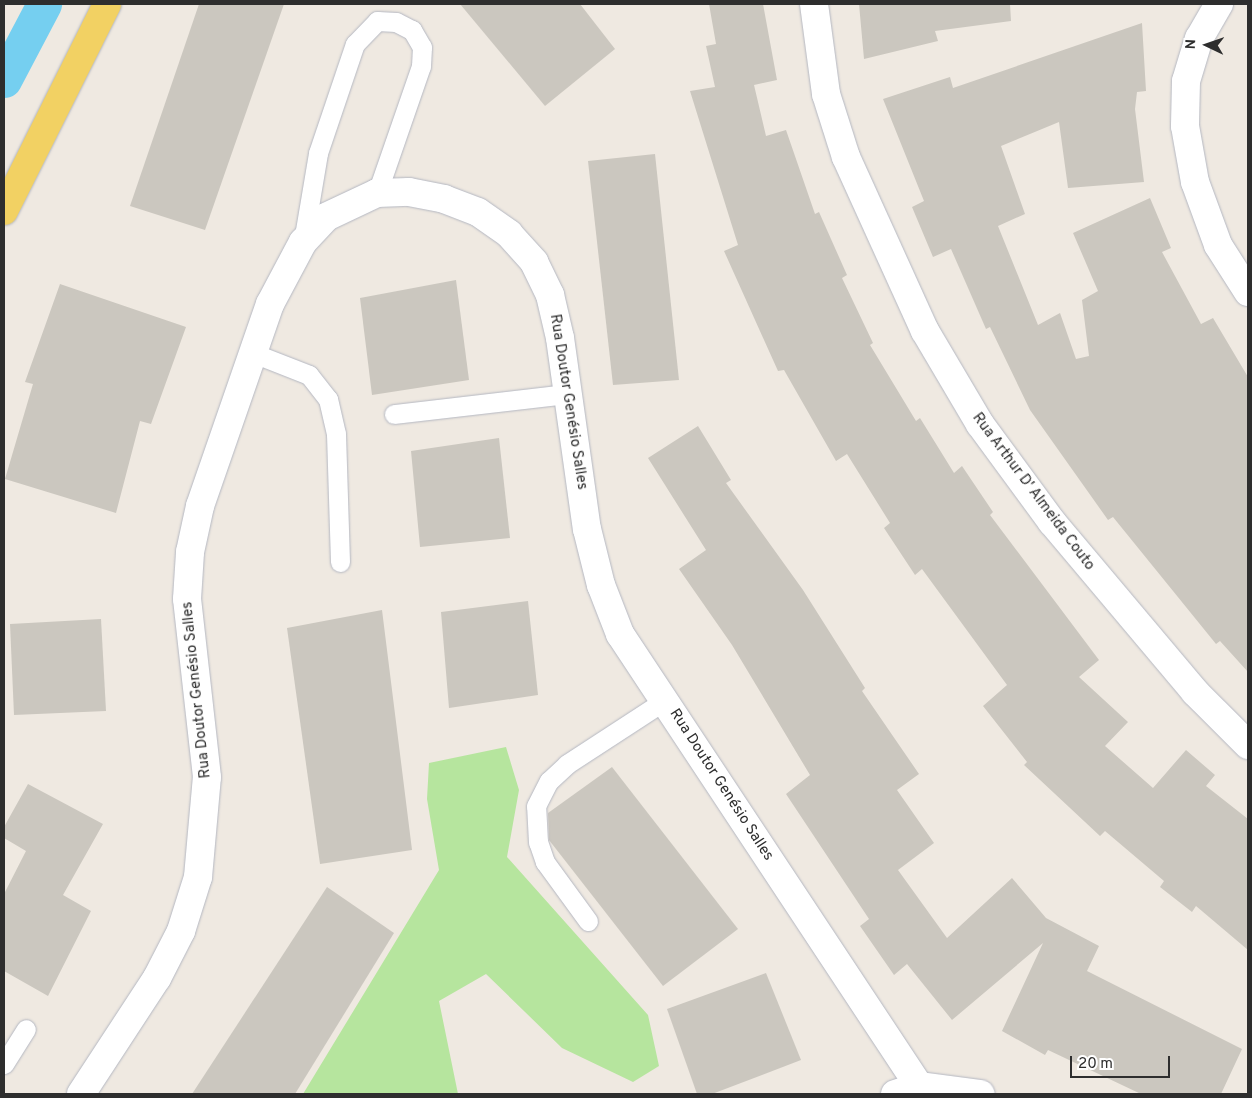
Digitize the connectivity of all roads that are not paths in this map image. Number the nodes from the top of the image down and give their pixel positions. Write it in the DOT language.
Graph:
graph roads {
  1 [pos="107,4"];
  2 [pos="814,4"];
  3 [pos="1219,4"];
  4 [pos="45,123"];
  5 [pos="4,188"];
  6 [pos="377,193"];
  7 [pos="4,211"];
  8 [pos="303,242"];
  9 [pos="1248,292"];
  10 [pos="253,353"];
  11 [pos="568,394"];
  12 [pos="394,414"];
  13 [pos="340,562"];
  14 [pos="665,700"];
  15 [pos="1248,745"];
  16 [pos="588,921"];
  17 [pos="26,1029"];
  18 [pos="4,1064"];
  19 [pos="907,1090"];
  20 [pos="81,1094"];
  21 [pos="980,1094"];
  1 -- 4 [label="main road"];
  2 -- 15 [label="street, Rua Arthur D' Almeida Couto"];
  3 -- 9 [label="street"];
  4 -- 5 [label="main road"];
  4 -- 7 [label="main road"];
  6 -- 8 [label="street, Rua Doutor Genésio Salles"];
  6 -- 8 [label="lane"];
  6 -- 11 [label="street, Rua Doutor Genésio Salles"];
  8 -- 10 [label="street, Rua Doutor Genésio Salles"];
  10 -- 13 [label="lane"];
  10 -- 20 [label="street, Rua Doutor Genésio Salles"];
  11 -- 12 [label="lane"];
  11 -- 14 [label="street, Rua Doutor Genésio Salles"];
  14 -- 16 [label="lane"];
  14 -- 19 [label="street, Rua Doutor Genésio Salles"];
  17 -- 18 [label="lane"];
  19 -- 21 [label="street"];
}
